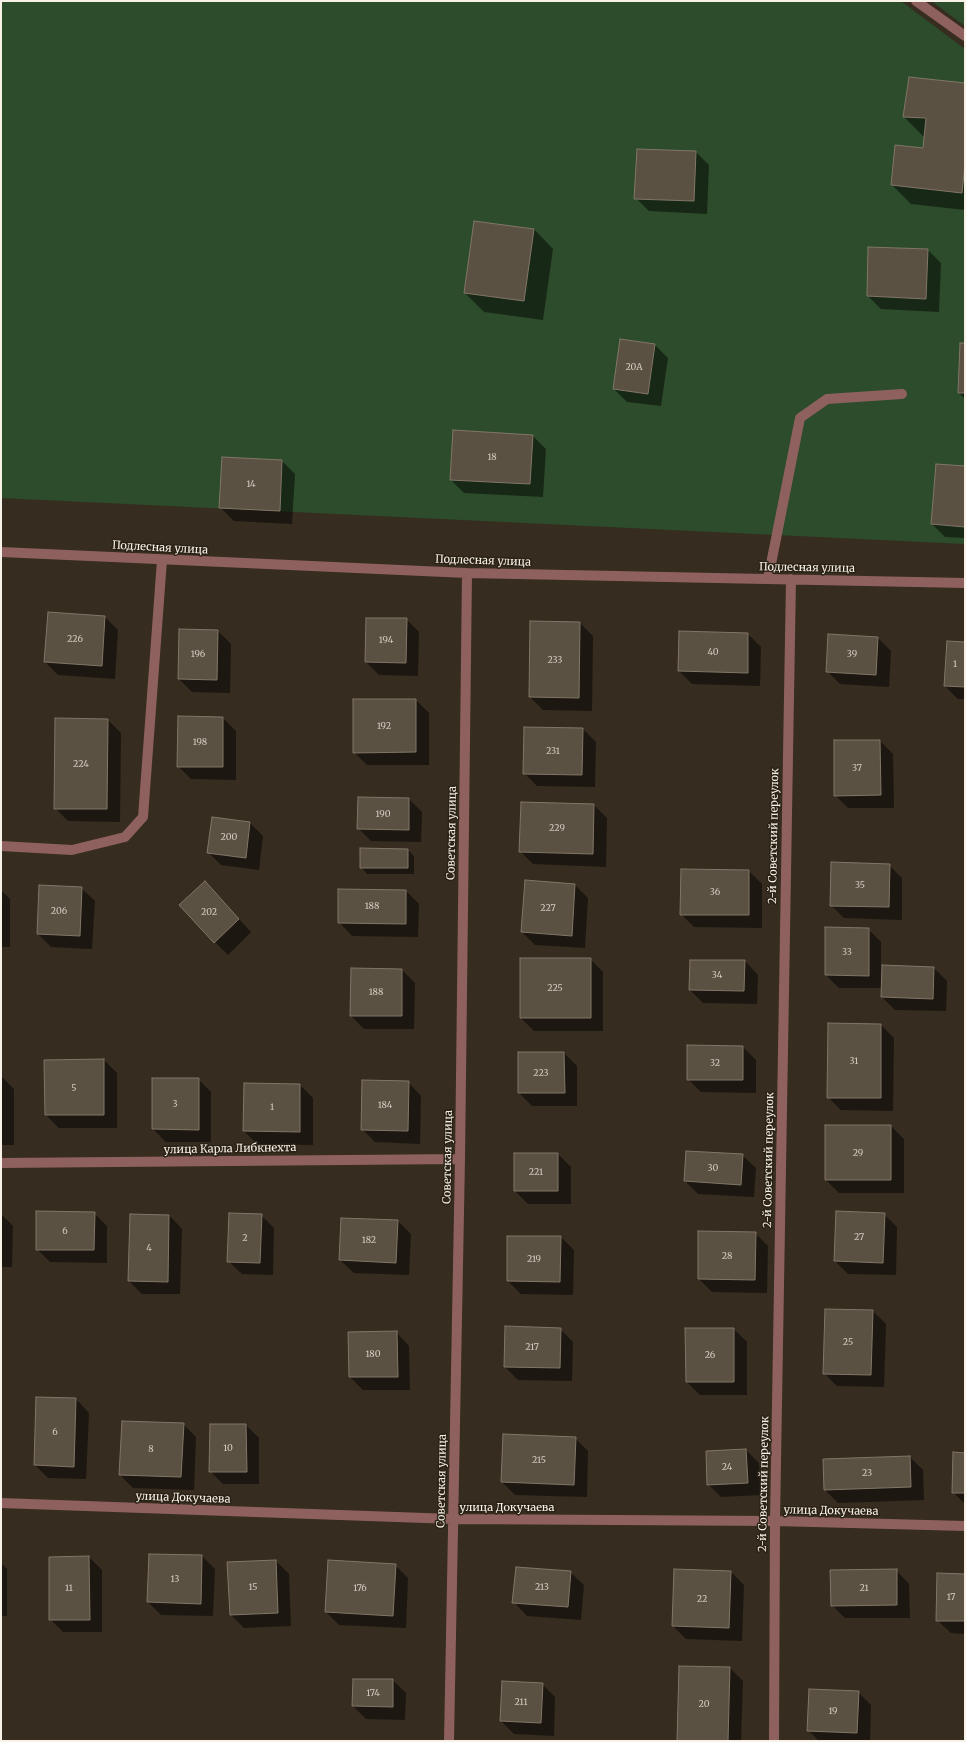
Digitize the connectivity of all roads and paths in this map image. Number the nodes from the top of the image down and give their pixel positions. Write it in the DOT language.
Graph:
graph roads {
  1 [pos="916,1"];
  2 [pos="965,36"];
  3 [pos="902,394"];
  4 [pos="1,552"];
  5 [pos="162,560"];
  6 [pos="467,574"];
  7 [pos="768,579"];
  8 [pos="791,580"];
  9 [pos="965,583"];
  10 [pos="1,846"];
  11 [pos="460,1159"];
  12 [pos="1,1163"];
  13 [pos="1,1503"];
  14 [pos="453,1519"];
  15 [pos="775,1521"];
  16 [pos="965,1526"];
  17 [pos="449,1741"];
  18 [pos="774,1741"];
  1 -- 2 [label="street"];
  3 -- 7 [label="street"];
  4 -- 5 [label="street, Подлесная улица"];
  5 -- 6 [label="street, Подлесная улица"];
  5 -- 10 [label="street"];
  6 -- 7 [label="street, Подлесная улица"];
  6 -- 11 [label="street, Советская улица"];
  7 -- 8 [label="street, Подлесная улица"];
  8 -- 9 [label="street, Подлесная улица"];
  8 -- 15 [label="street, 2-й Советский переулок"];
  11 -- 12 [label="street, улица Карла Либкнехта"];
  11 -- 14 [label="street, Советская улица"];
  13 -- 14 [label="street, улица Докучаева"];
  14 -- 15 [label="street, улица Докучаева"];
  14 -- 17 [label="street, Советская улица"];
  15 -- 16 [label="street, улица Докучаева"];
  15 -- 18 [label="street, 2-й Советский переулок"];
}
